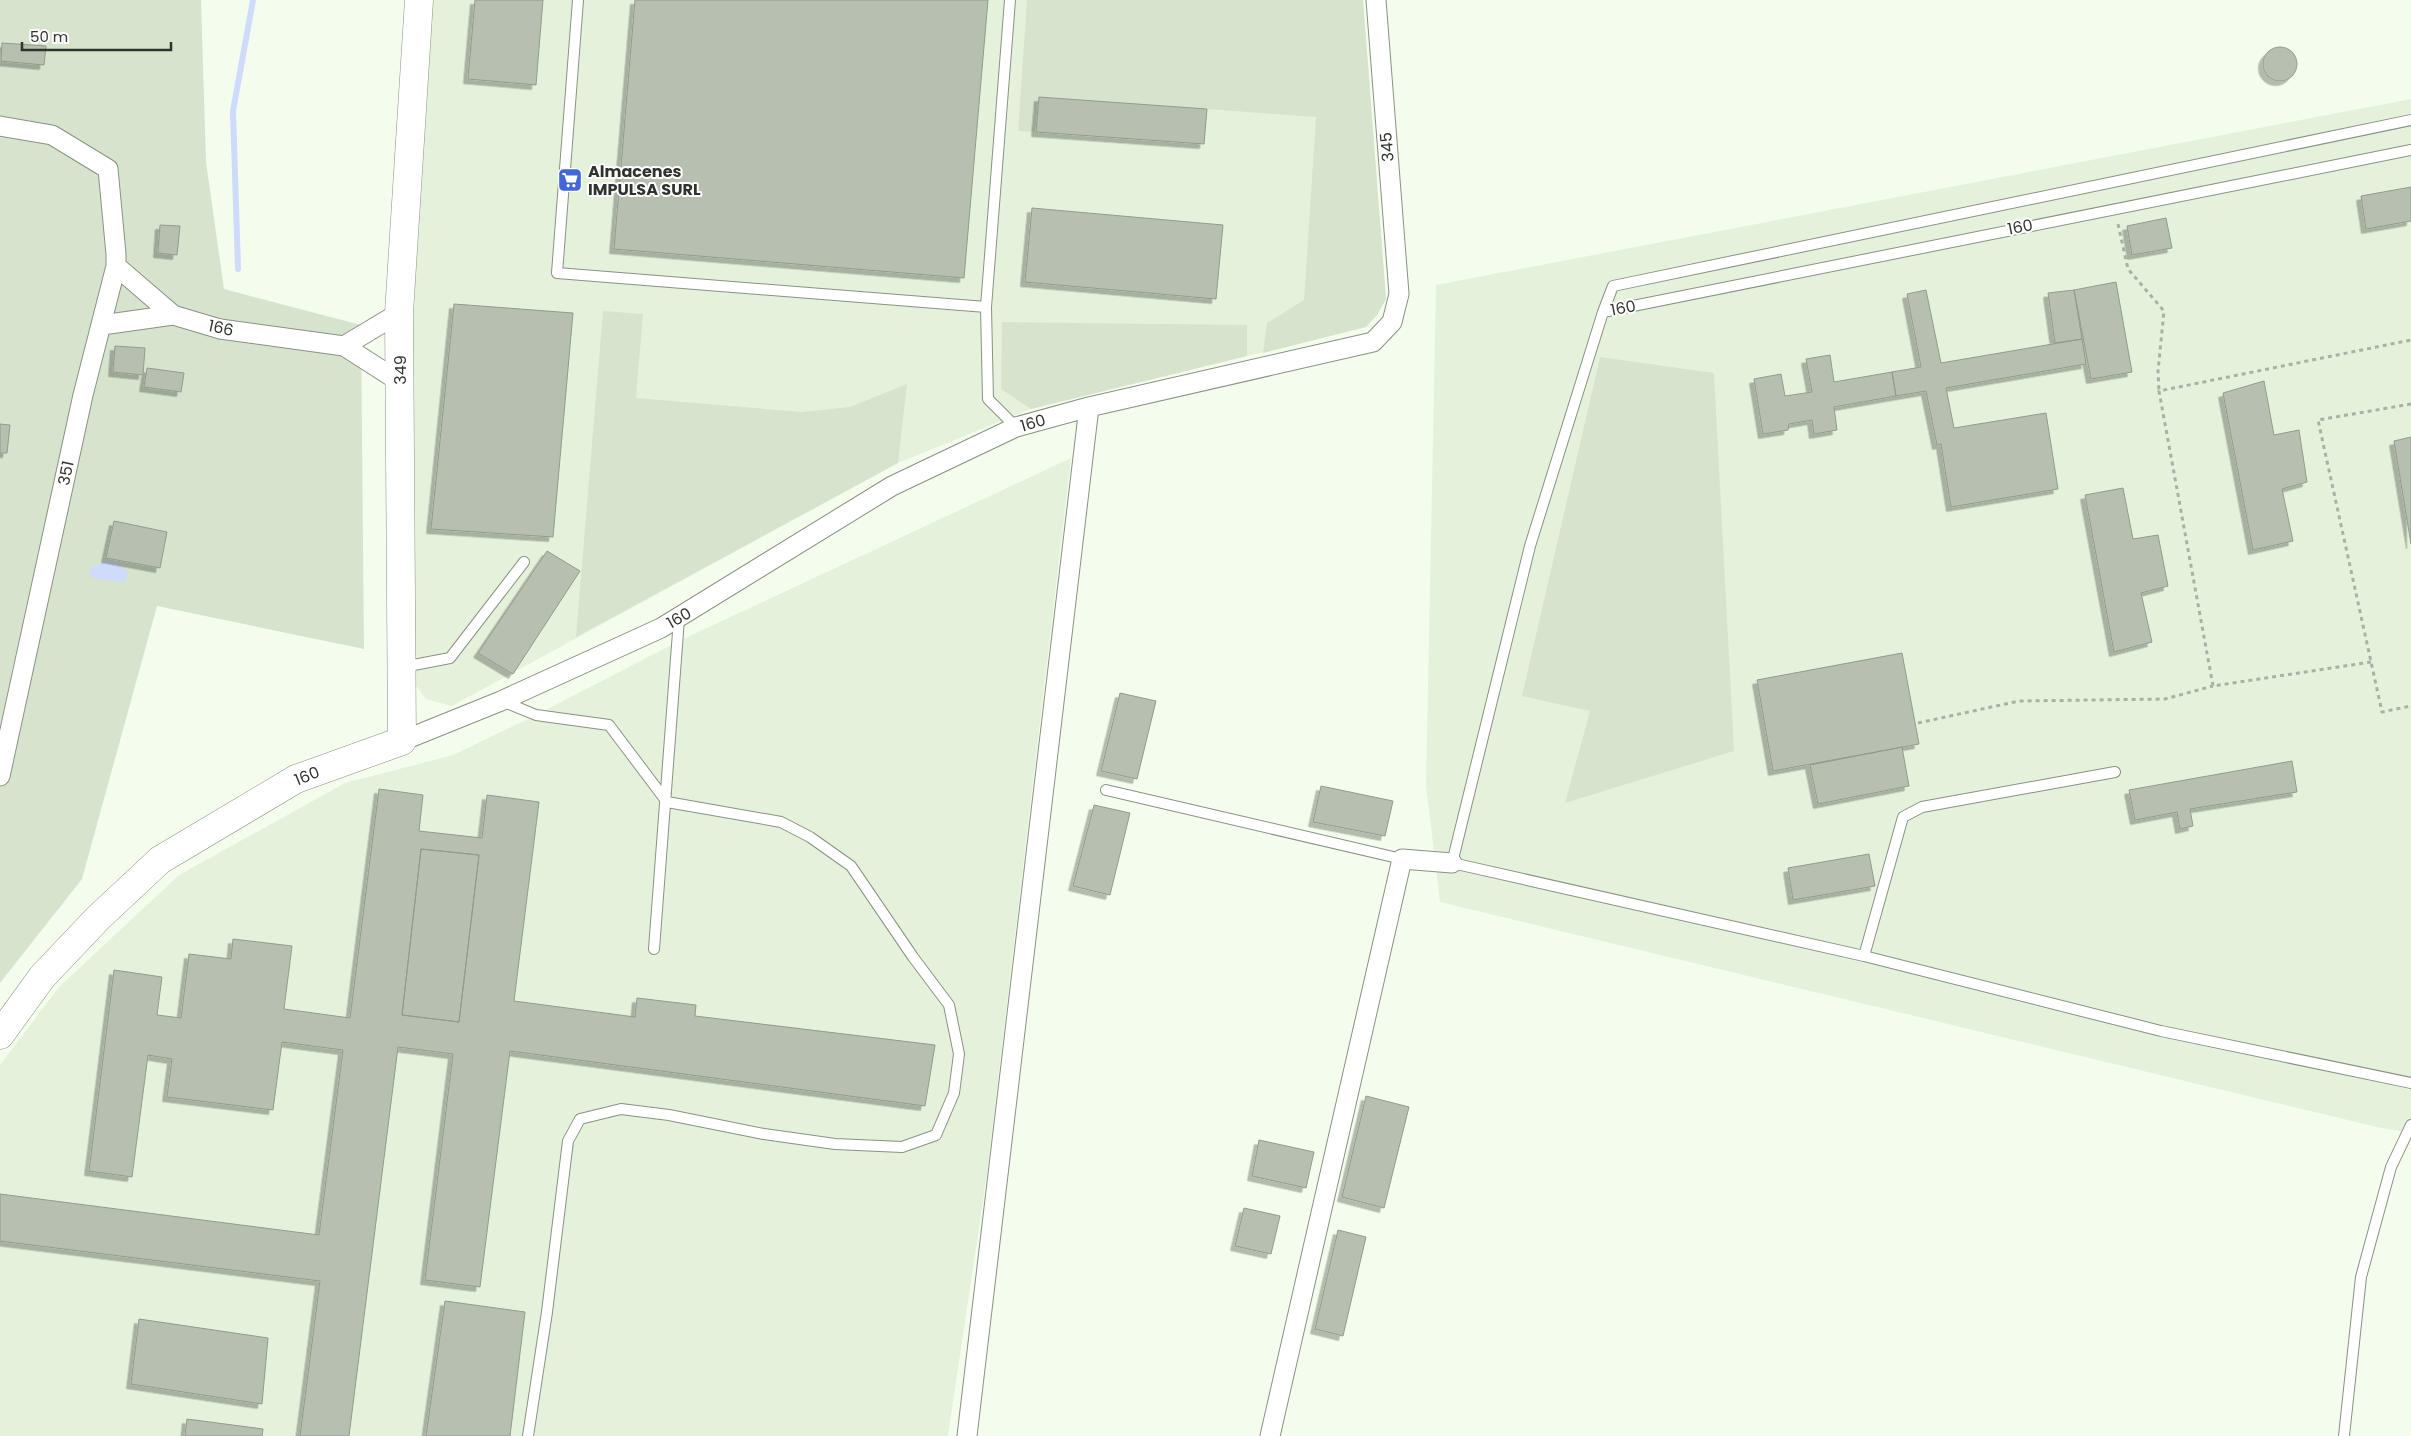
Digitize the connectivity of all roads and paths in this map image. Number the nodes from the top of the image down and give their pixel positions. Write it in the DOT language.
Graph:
graph roads {
  1 [pos="419,0"];
  2 [pos="578,0"];
  3 [pos="1010,0"];
  4 [pos="1376,0"];
  5 [pos="2411,120"];
  6 [pos="0,126"];
  7 [pos="2411,150"];
  8 [pos="2114,208"];
  9 [pos="116,266"];
  10 [pos="1399,294"];
  11 [pos="986,307"];
  12 [pos="1603,312"];
  13 [pos="400,313"];
  14 [pos="173,316"];
  15 [pos="102,325"];
  16 [pos="2411,340"];
  17 [pos="344,346"];
  18 [pos="400,382"];
  19 [pos="2159,391"];
  20 [pos="2411,404"];
  21 [pos="1089,407"];
  22 [pos="1016,427"];
  23 [pos="524,562"];
  24 [pos="679,619"];
  25 [pos="2371,662"];
  26 [pos="402,667"];
  27 [pos="2213,686"];
  28 [pos="501,700"];
  29 [pos="2411,706"];
  30 [pos="1918,723"];
  31 [pos="402,741"];
  32 [pos="2116,772"];
  33 [pos="0,776"];
  34 [pos="1106,790"];
  35 [pos="667,802"];
  36 [pos="1402,859"];
  37 [pos="1452,863"];
  38 [pos="654,949"];
  39 [pos="1864,956"];
  40 [pos="0,1035"];
  41 [pos="2411,1083"];
  42 [pos="2411,1125"];
  43 [pos="528,1436"];
  44 [pos="967,1436"];
  45 [pos="1270,1436"];
  46 [pos="2344,1436"];
  1 -- 13 [label="street, 349"];
  2 -- 11 [label="lane"];
  3 -- 11 [label="lane"];
  4 -- 10 [label="street, 345"];
  5 -- 12 [label="lane, 160"];
  6 -- 9 [label="street, 351"];
  7 -- 8 [label="lane, 160"];
  8 -- 12 [label="lane, 160"];
  8 -- 19 [label="path"];
  9 -- 14 [label="street, 166"];
  9 -- 15 [label="street, 351"];
  10 -- 21 [label="street, 160"];
  11 -- 22 [label="lane"];
  12 -- 37 [label="lane"];
  13 -- 17 [label="street"];
  13 -- 18 [label="street, 349"];
  14 -- 15 [label="street"];
  14 -- 17 [label="street, 166"];
  15 -- 33 [label="street, 351"];
  16 -- 19 [label="path"];
  17 -- 18 [label="street, 166"];
  18 -- 26 [label="street, 349"];
  19 -- 27 [label="path"];
  20 -- 25 [label="path"];
  21 -- 22 [label="street, 160"];
  21 -- 44 [label="street"];
  22 -- 24 [label="street, 160"];
  23 -- 26 [label="lane"];
  24 -- 28 [label="street, 160"];
  24 -- 35 [label="lane"];
  25 -- 27 [label="path"];
  25 -- 29 [label="path"];
  26 -- 31 [label="street, 349"];
  27 -- 30 [label="path"];
  28 -- 31 [label="street, 160"];
  28 -- 35 [label="lane"];
  31 -- 40 [label="street, 160"];
  32 -- 39 [label="lane"];
  34 -- 36 [label="lane"];
  35 -- 38 [label="lane"];
  35 -- 43 [label="lane"];
  36 -- 37 [label="street"];
  36 -- 45 [label="street"];
  37 -- 39 [label="lane"];
  39 -- 41 [label="lane"];
  42 -- 46 [label="lane"];
}
